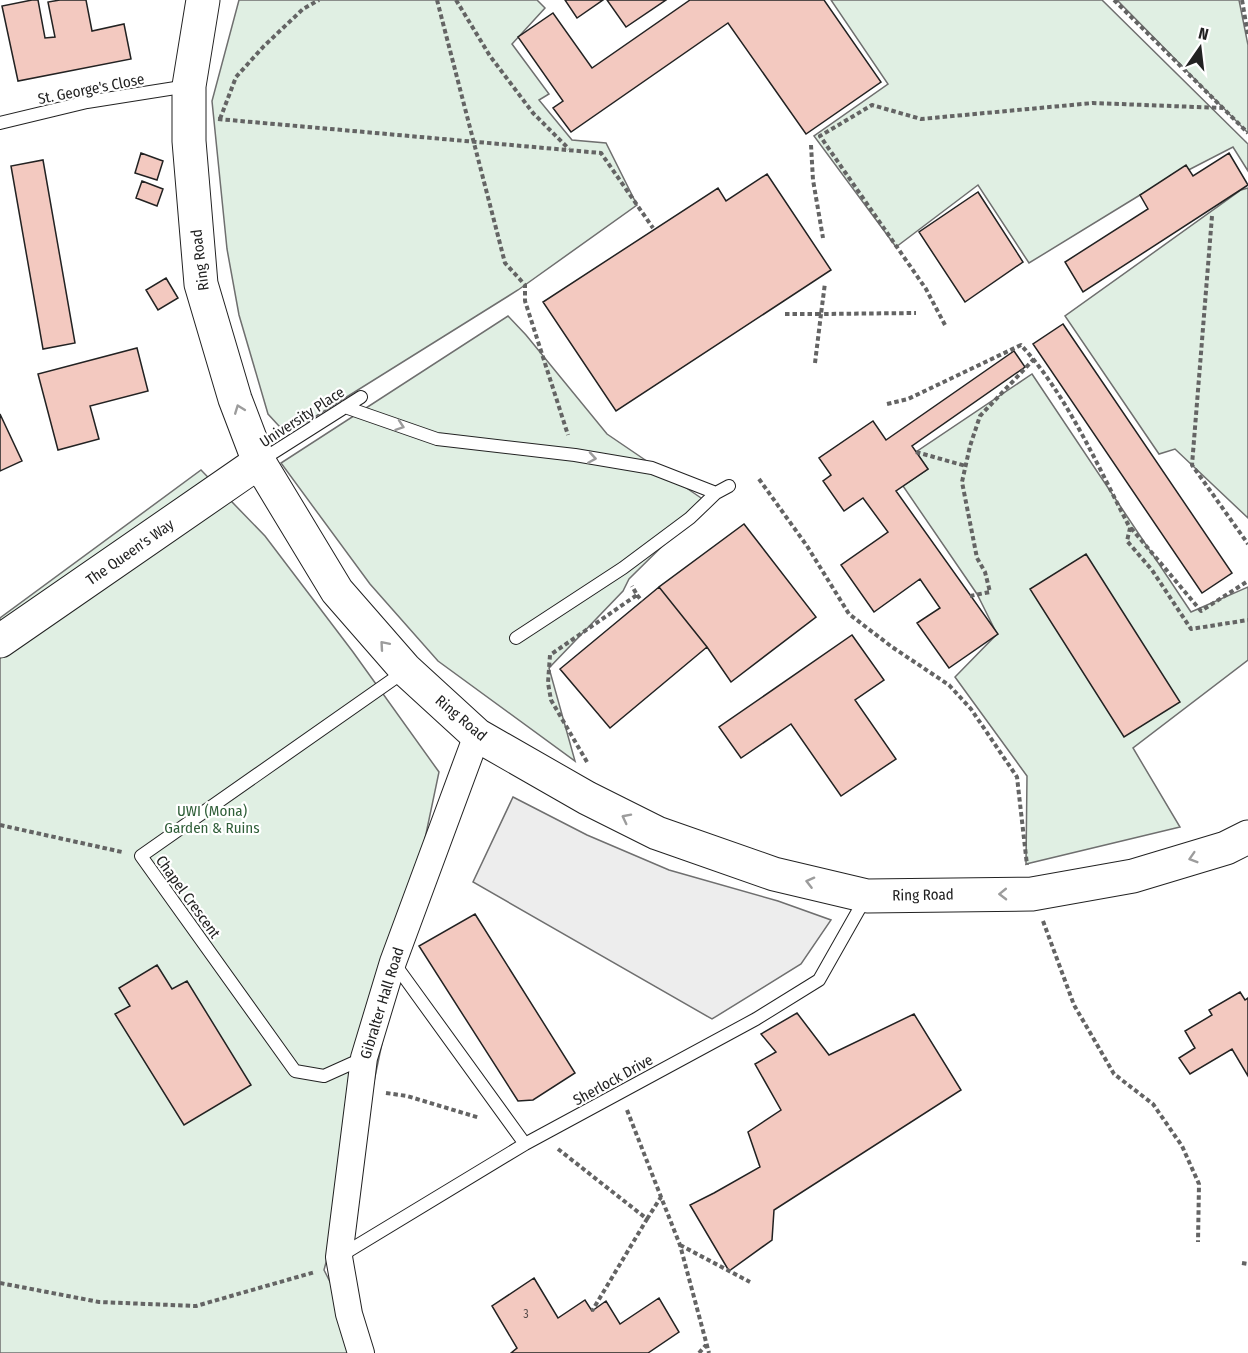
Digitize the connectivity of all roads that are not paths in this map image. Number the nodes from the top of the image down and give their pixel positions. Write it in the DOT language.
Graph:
graph roads {
  1 [pos="203,0"];
  2 [pos="189,86"];
  3 [pos="0,123"];
  4 [pos="361,397"];
  5 [pos="345,407"];
  6 [pos="259,462"];
  7 [pos="729,486"];
  8 [pos="716,493"];
  9 [pos="516,638"];
  10 [pos="0,641"];
  11 [pos="406,670"];
  12 [pos="477,735"];
  13 [pos="1248,837"];
  14 [pos="867,896"];
  15 [pos="393,962"];
  16 [pos="364,1058"];
  17 [pos="525,1144"];
  18 [pos="332,1263"];
  19 [pos="361,1353"];
  1 -- 2 [label="street, Ring Road"];
  2 -- 3 [label="lane, St. George's Close"];
  6 -- 2 [label="street, Ring Road, one-way"];
  4 -- 5 [label="lane, University Place"];
  5 -- 6 [label="lane, University Place"];
  5 -- 8 [label="lane, one-way"];
  6 -- 10 [label="street, The Queen's Way"];
  11 -- 6 [label="street, Ring Road, one-way"];
  7 -- 8 [label="lane"];
  8 -- 9 [label="lane"];
  11 -- 12 [label="street, Ring Road"];
  11 -- 16 [label="lane, Chapel Crescent"];
  14 -- 12 [label="street, Ring Road, one-way"];
  12 -- 15 [label="street, Gibralter Hall Road"];
  13 -- 14 [label="street, Ring Road, one-way"];
  14 -- 17 [label="lane, Sherlock Drive"];
  15 -- 16 [label="street, Gibralter Hall Road"];
  15 -- 17 [label="lane"];
  16 -- 18 [label="street, Gibralter Hall Road"];
  17 -- 18 [label="lane, Sherlock Drive"];
  18 -- 19 [label="street, Gibralter Hall Road"];
}
